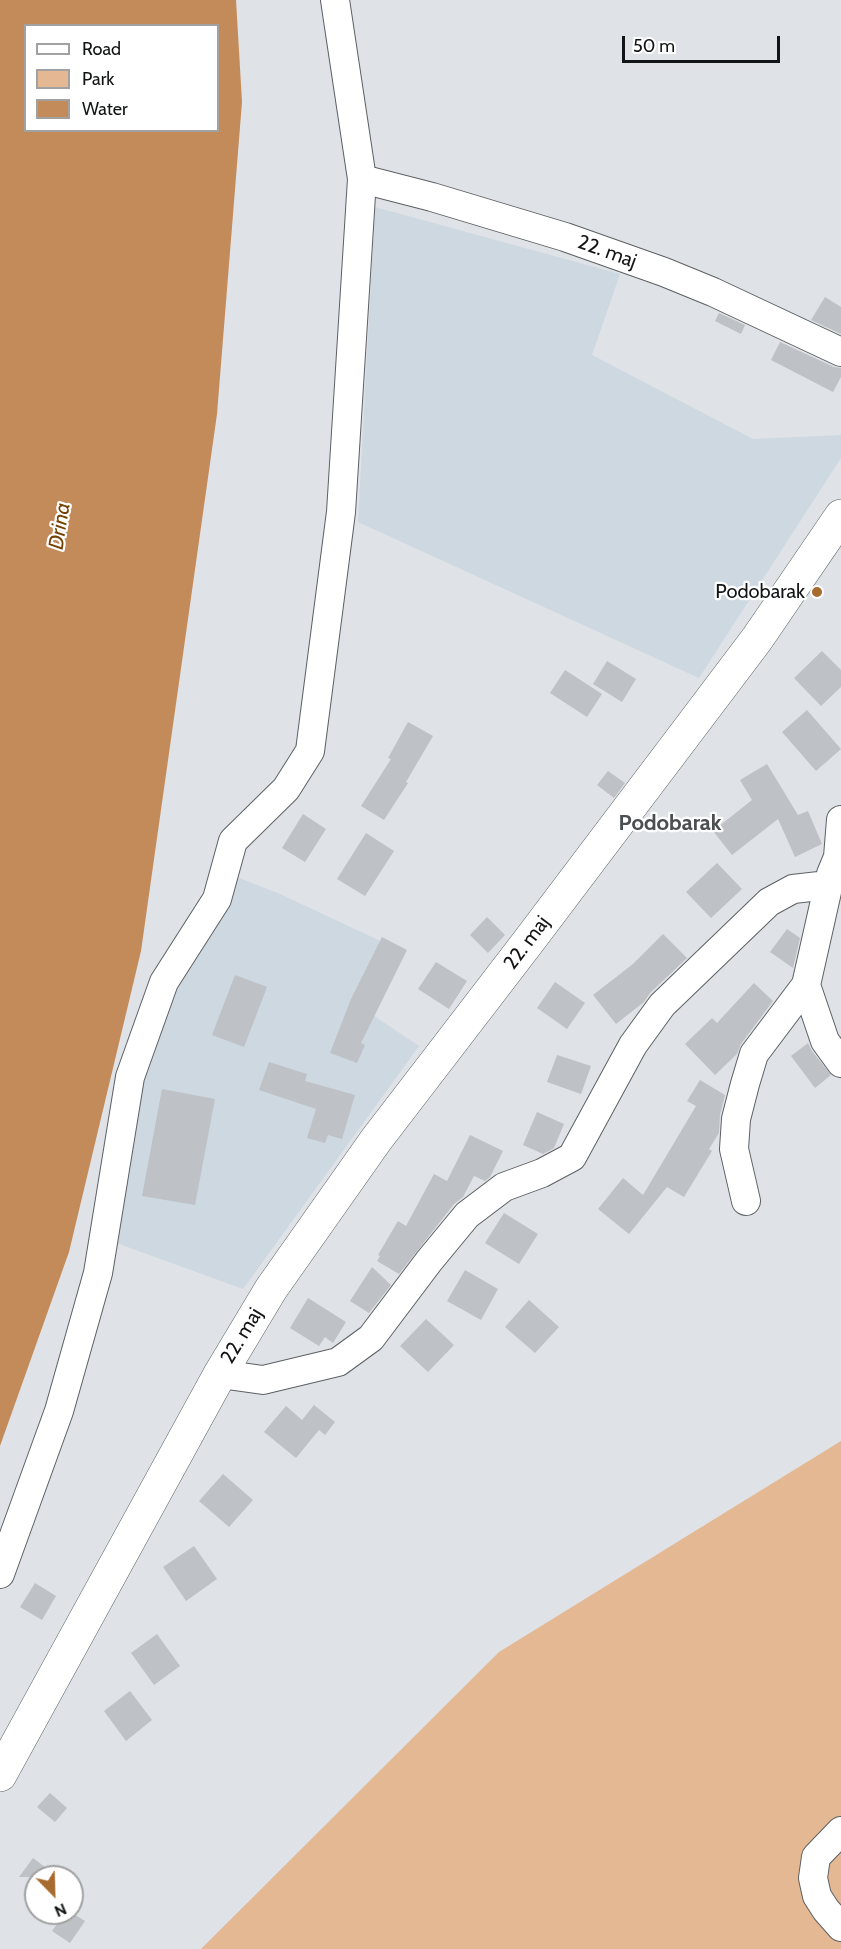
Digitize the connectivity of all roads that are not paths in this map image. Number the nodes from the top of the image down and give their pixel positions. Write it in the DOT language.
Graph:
graph roads {
  1 [pos="335,0"];
  2 [pos="362,179"];
  3 [pos="841,352"];
  4 [pos="841,516"];
  5 [pos="841,820"];
  6 [pos="839,858"];
  7 [pos="828,885"];
  8 [pos="806,985"];
  9 [pos="841,1063"];
  10 [pos="746,1202"];
  11 [pos="220,1374"];
  12 [pos="0,1574"];
  13 [pos="0,1775"];
  14 [pos="841,1831"];
  15 [pos="841,1927"];
  1 -- 2 [label="street"];
  2 -- 3 [label="street, 22. maj"];
  2 -- 12 [label="street"];
  4 -- 11 [label="main road, 22. maj"];
  5 -- 6 [label="street"];
  6 -- 7 [label="street"];
  7 -- 8 [label="street"];
  7 -- 11 [label="street, 22. maj"];
  8 -- 9 [label="street"];
  8 -- 10 [label="street"];
  11 -- 13 [label="main road, 22. maj"];
  14 -- 15 [label="street"];
}
